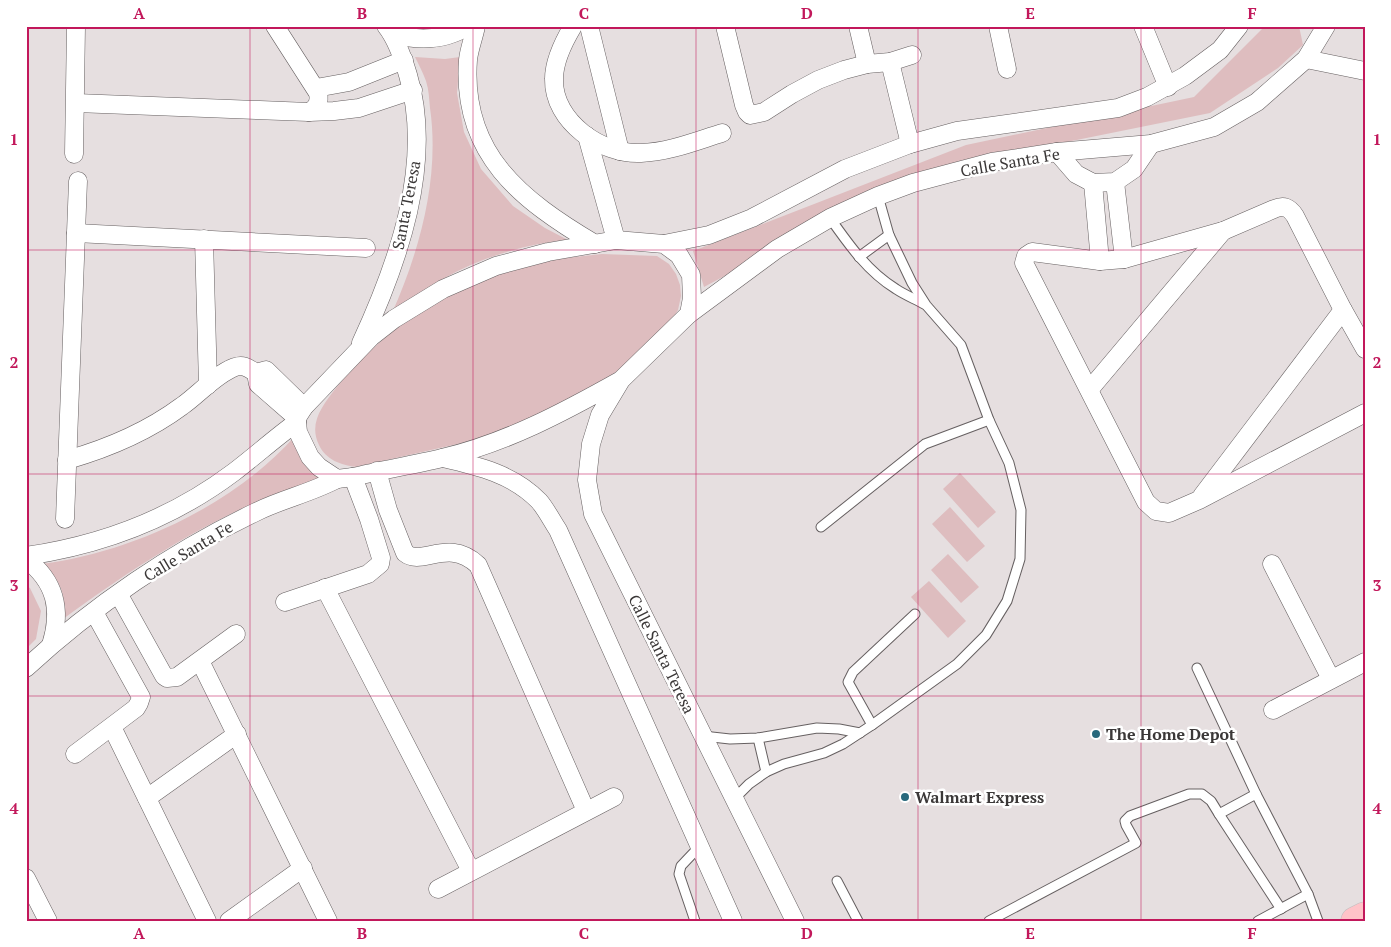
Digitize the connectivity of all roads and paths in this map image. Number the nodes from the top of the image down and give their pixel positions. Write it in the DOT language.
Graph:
graph roads {
  1 [pos="76,26"];
  2 [pos="275,26"];
  3 [pos="468,26"];
  4 [pos="476,26"];
  5 [pos="574,26"];
  6 [pos="589,26"];
  7 [pos="725,26"];
  8 [pos="858,26"];
  9 [pos="998,26"];
  10 [pos="1143,26"];
  11 [pos="1238,26"];
  12 [pos="1326,26"];
  13 [pos="389,30"];
  14 [pos="912,55"];
  15 [pos="1306,59"];
  16 [pos="404,60"];
  17 [pos="890,62"];
  18 [pos="867,64"];
  19 [pos="1007,69"];
  20 [pos="1365,71"];
  21 [pos="1168,87"];
  22 [pos="316,88"];
  23 [pos="413,90"];
  24 [pos="76,103"];
  25 [pos="309,112"];
  26 [pos="722,133"];
  27 [pos="587,136"];
  28 [pos="910,144"];
  29 [pos="1151,144"];
  30 [pos="620,151"];
  31 [pos="1057,152"];
  32 [pos="74,154"];
  33 [pos="78,181"];
  34 [pos="1115,182"];
  35 [pos="1093,183"];
  36 [pos="878,196"];
  37 [pos="830,218"];
  38 [pos="1223,231"];
  39 [pos="76,233"];
  40 [pos="889,235"];
  41 [pos="204,239"];
  42 [pos="616,240"];
  43 [pos="594,244"];
  44 [pos="664,244"];
  45 [pos="366,248"];
  46 [pos="859,257"];
  47 [pos="1124,259"];
  48 [pos="1100,261"];
  49 [pos="926,305"];
  50 [pos="1343,310"];
  51 [pos="689,314"];
  52 [pos="1365,349"];
  53 [pos="358,351"];
  54 [pos="620,380"];
  55 [pos="208,385"];
  56 [pos="1090,389"];
  57 [pos="1365,413"];
  58 [pos="299,416"];
  59 [pos="989,420"];
  60 [pos="443,458"];
  61 [pos="67,460"];
  62 [pos="377,471"];
  63 [pos="345,478"];
  64 [pos="1199,500"];
  65 [pos="65,519"];
  66 [pos="821,527"];
  67 [pos="26,557"];
  68 [pos="1272,564"];
  69 [pos="325,588"];
  70 [pos="119,595"];
  71 [pos="285,602"];
  72 [pos="94,612"];
  73 [pos="915,614"];
  74 [pos="236,634"];
  75 [pos="51,645"];
  76 [pos="200,662"];
  77 [pos="1365,662"];
  78 [pos="26,668"];
  79 [pos="1197,668"];
  80 [pos="1331,679"];
  81 [pos="1273,710"];
  82 [pos="872,725"];
  83 [pos="112,727"];
  84 [pos="860,733"];
  85 [pos="237,734"];
  86 [pos="703,736"];
  87 [pos="758,738"];
  88 [pos="75,754"];
  89 [pos="766,772"];
  90 [pos="1256,794"];
  91 [pos="614,797"];
  92 [pos="147,798"];
  93 [pos="735,798"];
  94 [pos="586,811"];
  95 [pos="1219,814"];
  96 [pos="699,847"];
  97 [pos="303,868"];
  98 [pos="471,871"];
  99 [pos="26,878"];
  100 [pos="837,881"];
  101 [pos="438,889"];
  102 [pos="1308,894"];
  103 [pos="1281,909"];
  104 [pos="1365,916"];
  105 [pos="48,921"];
  106 [pos="207,921"];
  107 [pos="229,921"];
  108 [pos="328,921"];
  109 [pos="695,921"];
  110 [pos="733,921"];
  111 [pos="795,921"];
  112 [pos="858,921"];
  113 [pos="989,921"];
  114 [pos="1258,921"];
  115 [pos="1318,921"];
  116 [pos="1355,921"];
  1 -- 24 [label="street"];
  2 -- 22 [label="street"];
  3 -- 13 [label="street"];
  4 -- 43 [label="street"];
  5 -- 27 [label="street"];
  6 -- 30 [label="street"];
  7 -- 18 [label="street"];
  8 -- 18 [label="street"];
  9 -- 19 [label="street"];
  10 -- 21 [label="street"];
  11 -- 21 [label="street"];
  12 -- 15 [label="street, Calle Santa Fe"];
  13 -- 16 [label="street, Santa Teresa"];
  14 -- 17 [label="street"];
  15 -- 20 [label="street"];
  15 -- 29 [label="street, Calle Santa Fe"];
  16 -- 22 [label="street"];
  16 -- 23 [label="street, Santa Teresa"];
  17 -- 18 [label="street"];
  17 -- 28 [label="street"];
  21 -- 28 [label="street"];
  22 -- 25 [label="street"];
  23 -- 25 [label="street"];
  23 -- 53 [label="street, Santa Teresa"];
  24 -- 25 [label="street"];
  24 -- 32 [label="street"];
  26 -- 30 [label="street"];
  27 -- 30 [label="street"];
  27 -- 42 [label="street"];
  28 -- 44 [label="street"];
  29 -- 31 [label="street, Calle Santa Fe"];
  29 -- 34 [label="street"];
  31 -- 35 [label="street"];
  31 -- 36 [label="street, Calle Santa Fe"];
  33 -- 39 [label="street"];
  34 -- 35 [label="street"];
  34 -- 47 [label="street"];
  35 -- 48 [label="street"];
  36 -- 37 [label="street, Calle Santa Fe"];
  36 -- 40 [label="lane"];
  37 -- 46 [label="lane"];
  37 -- 51 [label="street, Calle Santa Fe"];
  38 -- 47 [label="street"];
  38 -- 50 [label="street"];
  38 -- 56 [label="street"];
  39 -- 41 [label="street"];
  39 -- 61 [label="street"];
  40 -- 46 [label="lane"];
  40 -- 49 [label="lane"];
  41 -- 45 [label="street"];
  41 -- 55 [label="street"];
  42 -- 43 [label="street"];
  42 -- 44 [label="street"];
  43 -- 53 [label="street"];
  44 -- 51 [label="street"];
  46 -- 49 [label="lane"];
  47 -- 48 [label="street"];
  48 -- 56 [label="street"];
  49 -- 59 [label="lane"];
  50 -- 52 [label="street"];
  50 -- 64 [label="street"];
  51 -- 54 [label="street, Calle Santa Fe"];
  53 -- 58 [label="street"];
  54 -- 60 [label="street, Calle Santa Fe"];
  54 -- 86 [label="street, Calle Santa Teresa"];
  55 -- 58 [label="street"];
  55 -- 61 [label="street"];
  56 -- 64 [label="street"];
  57 -- 64 [label="street"];
  58 -- 63 [label="street"];
  58 -- 67 [label="street"];
  59 -- 66 [label="lane"];
  59 -- 82 [label="lane"];
  60 -- 62 [label="street, Calle Santa Fe"];
  60 -- 96 [label="street"];
  61 -- 65 [label="street"];
  62 -- 63 [label="street, Calle Santa Fe"];
  62 -- 94 [label="street"];
  63 -- 69 [label="street"];
  63 -- 70 [label="street, Calle Santa Fe"];
  67 -- 75 [label="street"];
  68 -- 80 [label="street"];
  69 -- 71 [label="street"];
  69 -- 98 [label="street"];
  70 -- 72 [label="street, Calle Santa Fe"];
  70 -- 76 [label="street"];
  72 -- 75 [label="street, Calle Santa Fe"];
  72 -- 83 [label="street"];
  73 -- 82 [label="lane"];
  74 -- 76 [label="street"];
  75 -- 78 [label="street, Calle Santa Fe"];
  76 -- 85 [label="street"];
  77 -- 80 [label="street"];
  79 -- 90 [label="lane"];
  80 -- 81 [label="street"];
  82 -- 84 [label="lane"];
  83 -- 88 [label="street"];
  83 -- 92 [label="street"];
  84 -- 87 [label="lane"];
  84 -- 89 [label="lane"];
  85 -- 92 [label="street"];
  85 -- 97 [label="street"];
  86 -- 87 [label="lane"];
  86 -- 93 [label="street, Calle Santa Teresa"];
  87 -- 89 [label="lane"];
  89 -- 93 [label="lane"];
  90 -- 95 [label="lane"];
  90 -- 102 [label="lane"];
  91 -- 94 [label="street"];
  92 -- 106 [label="street"];
  93 -- 111 [label="street, Calle Santa Teresa"];
  94 -- 98 [label="street"];
  95 -- 103 [label="lane"];
  95 -- 113 [label="lane"];
  96 -- 109 [label="lane"];
  96 -- 110 [label="street"];
  97 -- 107 [label="street"];
  97 -- 108 [label="street"];
  98 -- 101 [label="street"];
  99 -- 105 [label="street"];
  100 -- 112 [label="lane"];
  102 -- 103 [label="lane"];
  102 -- 115 [label="lane"];
  103 -- 114 [label="lane"];
  104 -- 116 [label="highway"];
}
